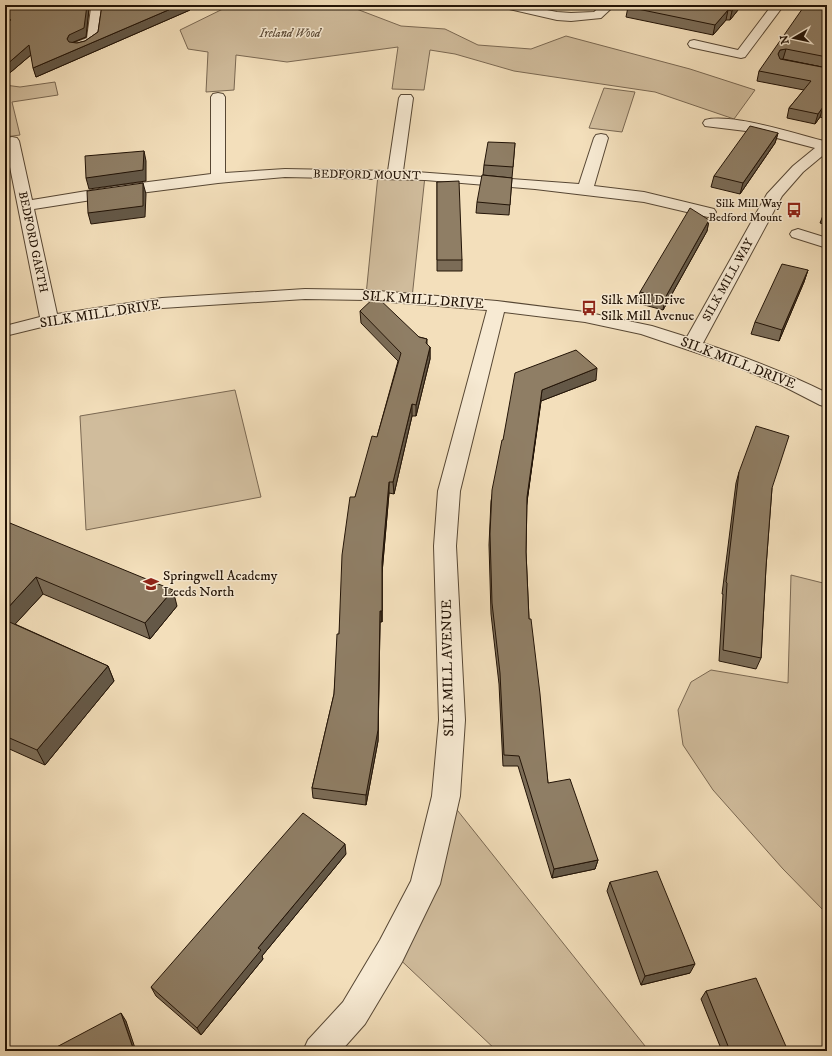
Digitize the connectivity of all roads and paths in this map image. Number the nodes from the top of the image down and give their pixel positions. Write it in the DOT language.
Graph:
graph roads {
  1 [pos="95,5"];
  2 [pos="508,5"];
  3 [pos="609,5"];
  4 [pos="778,5"];
  5 [pos="694,44"];
  6 [pos="76,48"];
  7 [pos="218,97"];
  8 [pos="406,98"];
  9 [pos="710,123"];
  10 [pos="601,138"];
  11 [pos="12,141"];
  12 [pos="826,146"];
  13 [pos="395,175"];
  14 [pos="218,178"];
  15 [pos="585,189"];
  16 [pos="25,206"];
  17 [pos="708,212"];
  18 [pos="798,234"];
  19 [pos="827,243"];
  20 [pos="497,306"];
  21 [pos="50,320"];
  22 [pos="5,330"];
  23 [pos="692,345"];
  24 [pos="827,401"];
  25 [pos="319,1051"];
  1 -- 6 [label="street"];
  2 -- 3 [label="street"];
  4 -- 5 [label="street"];
  7 -- 14 [label="street"];
  8 -- 13 [label="street"];
  9 -- 12 [label="street"];
  10 -- 15 [label="street"];
  11 -- 16 [label="street, BEDFORD GARTH"];
  12 -- 23 [label="street, SILK MILL WAY"];
  13 -- 14 [label="street, BEDFORD MOUNT"];
  13 -- 15 [label="street, BEDFORD MOUNT"];
  14 -- 16 [label="street, BEDFORD MOUNT"];
  15 -- 17 [label="street, BEDFORD MOUNT"];
  16 -- 21 [label="street, BEDFORD GARTH"];
  18 -- 19 [label="street"];
  20 -- 21 [label="street, SILK MILL DRIVE"];
  20 -- 23 [label="street, SILK MILL DRIVE"];
  20 -- 25 [label="street, SILK MILL AVENUE"];
  21 -- 22 [label="street, SILK MILL DRIVE"];
  23 -- 24 [label="street, SILK MILL DRIVE"];
}
